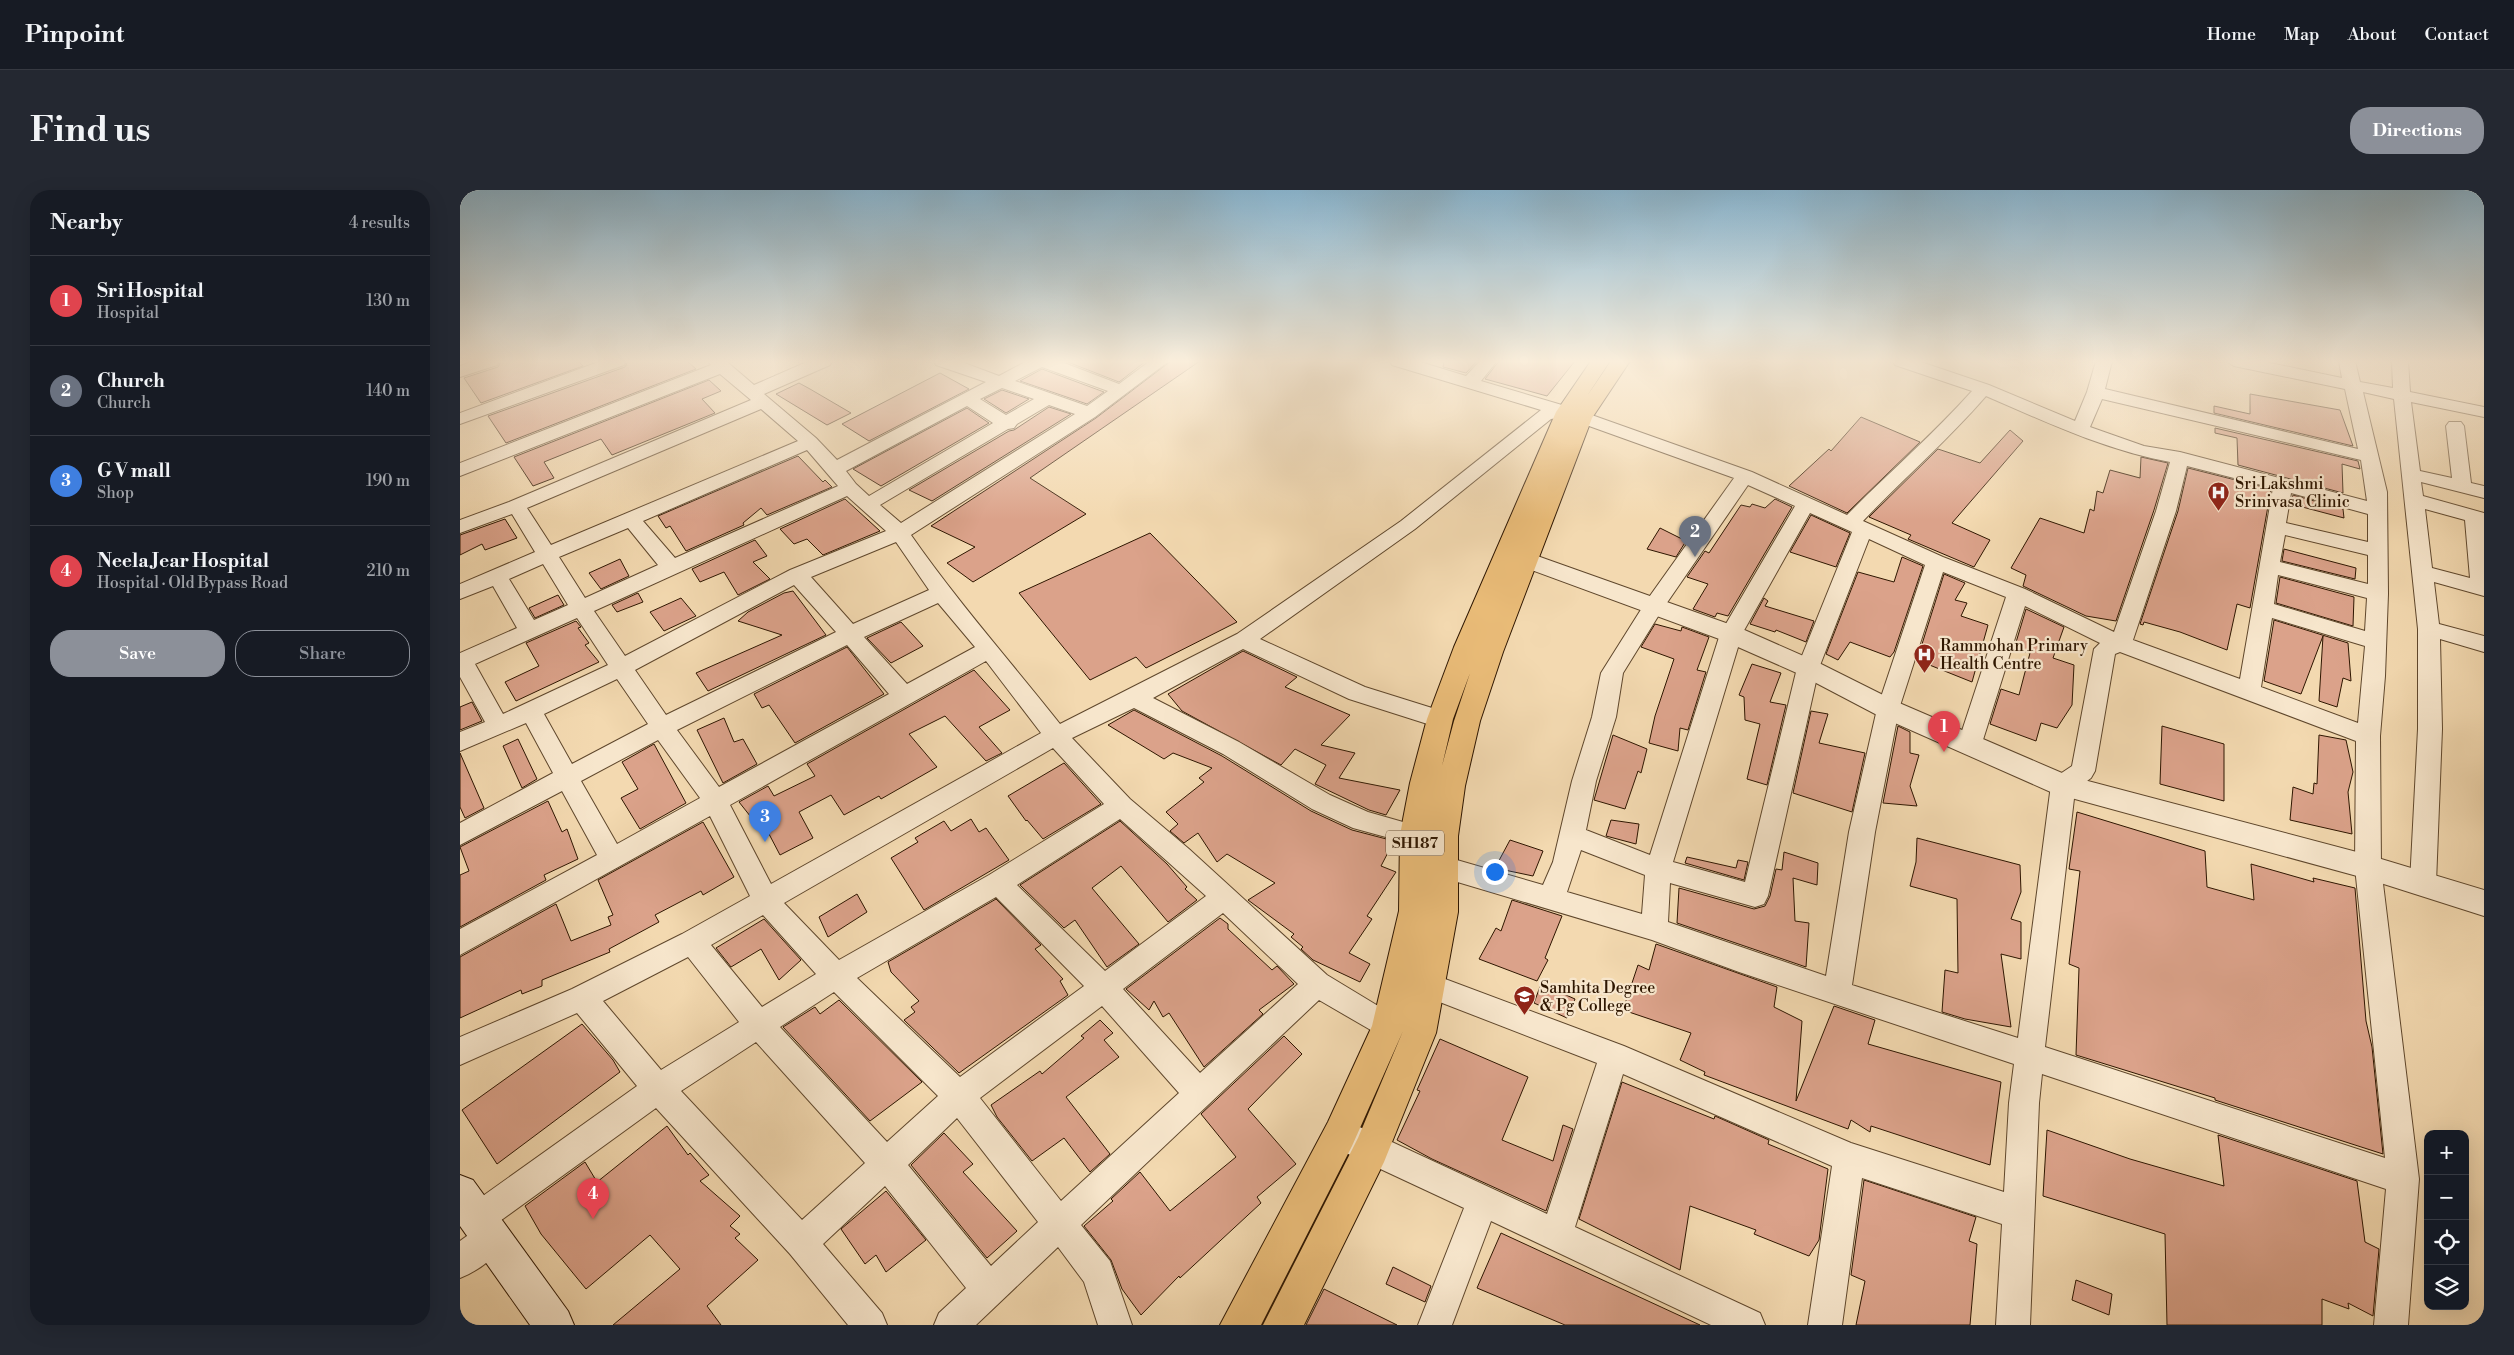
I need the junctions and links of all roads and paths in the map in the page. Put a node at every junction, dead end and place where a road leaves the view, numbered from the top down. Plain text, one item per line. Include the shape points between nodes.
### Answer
1 (476, 414) edge
2 (597, 414) edge
3 (719, 414) edge
4 (777, 414) edge
5 (940, 414) edge
6 (992, 414) edge
7 (1023, 414) edge
8 (1087, 414) edge
9 (1571, 414) edge
10 (1961, 414) edge
11 (2042, 414) edge
12 (2087, 414) edge
13 (2189, 414) edge
14 (2360, 414) edge
15 (2404, 414) edge
16 (1574, 415) junction
17 (460, 420) edge
18 (1008, 424) junction
19 (2455, 426) dead end
20 (2080, 430) junction
21 (810, 442) junction
22 (2370, 457) junction
23 (2180, 458) junction
24 (835, 469) junction
25 (460, 470) edge
26 (2411, 474) junction
27 (1745, 476) junction
28 (2283, 484) junction
29 (2462, 486) junction
30 (849, 488) junction
31 (2484, 492) edge
32 (2416, 500) junction
33 (869, 504) junction
34 (1805, 505) junction
35 (516, 506) junction
36 (2377, 510) junction
37 (2479, 518) edge
38 (632, 520) junction
39 (1857, 526) junction
40 (2276, 526) junction
41 (460, 527) edge
42 (900, 533) junction
43 (2378, 551) junction
44 (548, 554) junction
45 (1526, 560) junction
46 (1936, 562) junction
47 (2270, 566) junction
48 (671, 567) junction
49 (2422, 572) junction
50 (797, 575) junction
51 (497, 576) junction
52 (2482, 589) edge
53 (460, 592) edge
54 (941, 593) junction
55 (2018, 594) junction
56 (2378, 594) junction
57 (1654, 605) junction
58 (580, 607) junction
59 (2262, 608) junction
60 (2429, 629) junction
61 (529, 630) junction
62 (849, 634) junction
63 (1731, 634) junction
64 (1245, 639) junction
65 (2375, 641) junction
66 (2121, 644) junction
67 (2484, 644) edge
68 (989, 648) junction
69 (461, 662) edge
70 (622, 667) junction
71 (1808, 668) junction
72 (2249, 691) junction
73 (905, 697) junction
74 (1134, 698) junction
75 (1888, 709) junction
76 (531, 711) junction
77 (1440, 719) junction
78 (498, 725) junction
79 (661, 726) junction
80 (1056, 736) junction
81 (2368, 736) junction
82 (460, 742) edge
83 (1970, 743) junction
84 (566, 777) junction
85 (2063, 785) junction
86 (715, 800) junction
87 (1121, 806) junction
88 (1415, 835) junction
89 (460, 836) edge
90 (1572, 836) junction
91 (612, 859) junction
92 (1443, 867) junction
93 (2368, 867) junction
94 (1658, 869) junction
95 (998, 883) junction
96 (2423, 883) junction
97 (1225, 897) junction
98 (1551, 899) junction
99 (766, 901) junction
100 (2484, 903) edge
101 (1654, 929) junction
102 (692, 942) junction
103 (460, 943) edge
104 (836, 976) junction
105 (1317, 984) junction
106 (1429, 985) junction
107 (1103, 987) junction
108 (1837, 992) junction
109 (582, 998) junction
110 (760, 1026) junction
111 (1388, 1027) junction
112 (460, 1051) edge
113 (1614, 1056) junction
114 (2031, 1057) junction
115 (658, 1089) junction
116 (1199, 1093) junction
117 (959, 1096) junction
118 (1340, 1134) junction
119 (1371, 1150) junction
120 (1849, 1158) junction
121 (887, 1164) junction
122 (2403, 1179) junction
123 (1483, 1200) junction
124 (2018, 1213) junction
125 (476, 1217) edge
126 (1059, 1224) junction
127 (1556, 1235) junction
128 (801, 1243) junction
129 (460, 1262) edge
130 (989, 1290) junction
131 (554, 1325) edge
132 (870, 1325) edge
133 (950, 1325) edge
134 (1115, 1325) edge
135 (1240, 1325) edge
136 (1283, 1325) edge
137 (1435, 1325) edge
138 (1748, 1325) edge
139 (1825, 1325) edge
140 (2013, 1325) edge
141 (2391, 1325) edge

1 - 17 street
2 - 25 street
3 - 35 street
4 - 21 street
5 - 24 street
6 - 18 street
7 - 18 street
8 - 42 street
9 - 16 street
10 - 39 street via 1893,479
11 - 20 street
12 - 20 street
13 - 22 street
14 - 22 street
15 - 26 street
16 - 27 street
16 - 45 main road, SH187
16 - 64 street via 1546,414 1408,524
16 - 77 main road, SH187 via 1466,648
18 - 33 street
19 - 29 street
20 - 23 street via 2140,451
21 - 24 street
21 - 38 street
22 - 36 street
23 - 28 street
23 - 66 street via 2166,511
24 - 30 street
26 - 29 street
26 - 32 street
27 - 34 street
27 - 57 street
28 - 36 street
28 - 40 street
29 - 31 street
30 - 33 street
30 - 48 street
32 - 37 street
32 - 49 street
33 - 42 street
34 - 39 street
34 - 63 street
35 - 41 street
35 - 44 street
36 - 43 street
37 - 52 street
38 - 44 street
38 - 48 street
39 - 46 street
39 - 71 street
40 - 43 street
40 - 47 street
42 - 50 street
42 - 54 street
43 - 56 street
44 - 51 street
44 - 58 street
45 - 57 street
45 - 92 main road, SH187 via 1467,721 1451,786 1443,836
46 - 55 street
46 - 75 street
47 - 56 street
47 - 59 street
48 - 58 street
49 - 52 street
49 - 60 street
50 - 62 street
50 - 70 street
51 - 53 street
51 - 61 street
54 - 62 street
54 - 68 street
55 - 66 street
55 - 83 street
56 - 65 street
57 - 63 street
57 - 90 street via 1612,673
58 - 61 street
58 - 70 street
59 - 65 street
59 - 72 street
60 - 67 street
60 - 96 street via 2430,729
61 - 69 street
62 - 73 street
62 - 79 street
63 - 71 street
63 - 94 street
64 - 74 street
64 - 77 street via 1256,648 1349,689
65 - 81 street
66 - 72 street
66 - 85 street via 2105,649 2083,771
68 - 73 street
68 - 80 street
69 - 78 street
70 - 76 street
70 - 79 street
71 - 75 street
71 - 94 street via 1755,896
72 - 81 street
73 - 86 street
74 - 80 street
74 - 88 street via 1231,748 1321,802 1362,821
75 - 83 street
75 - 108 street via 1862,832
76 - 78 street
76 - 84 street
77 - 88 main road, SH187
78 - 82 street
79 - 84 street
79 - 86 street
80 - 87 street
80 - 99 street
81 - 93 street
83 - 85 street
84 - 89 street
84 - 91 street
85 - 93 street
85 - 114 street
86 - 91 street
86 - 99 street
87 - 95 street
87 - 97 street
88 - 111 main road, SH187 via 1414,911
90 - 94 street
90 - 98 street via 1566,862
91 - 103 street
92 - 98 street
92 - 106 main road, SH187 via 1443,912
93 - 96 street
93 - 122 street
94 - 101 street
95 - 104 street
95 - 107 street
96 - 100 street
97 - 105 street
97 - 107 street
98 - 101 street
99 - 102 street
99 - 104 street
101 - 108 street
102 - 109 street
102 - 110 street
104 - 110 street
104 - 117 street
105 - 111 street
105 - 116 street
106 - 113 street
106 - 119 main road, SH187 via 1418,1033
107 - 116 street
107 - 117 street
108 - 114 street
109 - 112 street
109 - 115 street
110 - 115 street
110 - 121 street
111 - 118 main road, SH187
113 - 120 street
113 - 127 street
114 - 122 street
114 - 124 street via 2024,1103
115 - 125 street
115 - 128 street
116 - 126 street
117 - 121 street
117 - 126 street
118 - 119 street
118 - 135 main road, SH187
119 - 123 street
119 - 136 main road, SH187
120 - 124 street
120 - 139 street
121 - 128 street
121 - 130 street
122 - 141 street
123 - 127 street
123 - 137 street
124 - 140 street
125 - 129 street
125 - 131 street
126 - 130 street
126 - 134 street via 1098,1274
127 - 138 street
128 - 132 street
130 - 133 street

